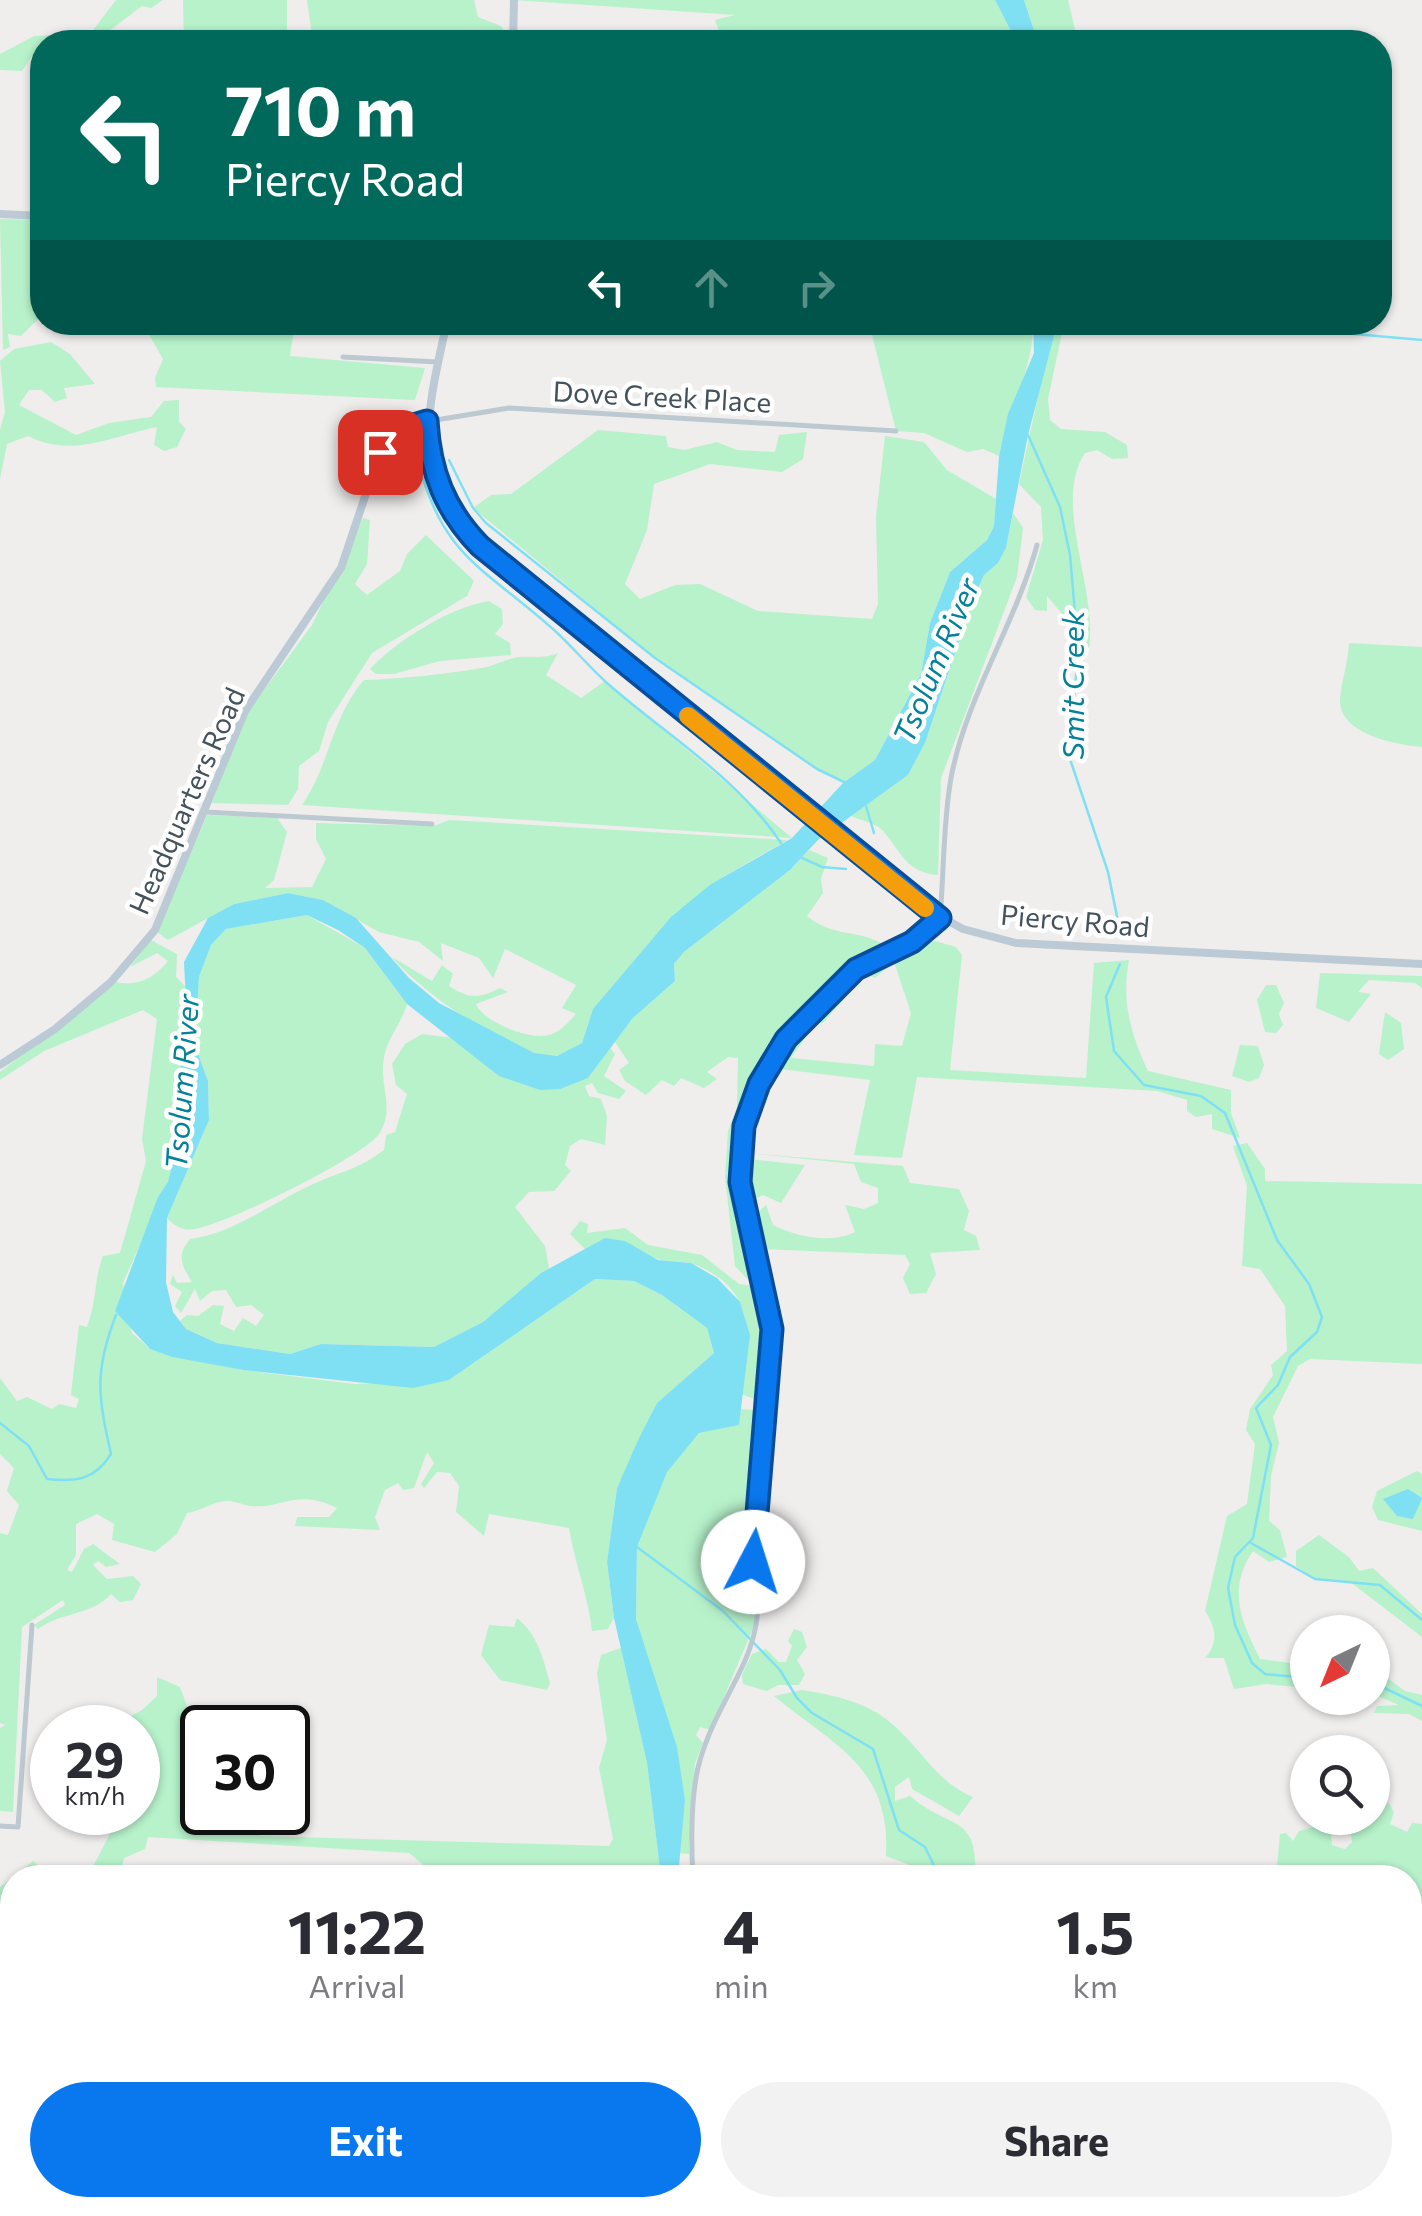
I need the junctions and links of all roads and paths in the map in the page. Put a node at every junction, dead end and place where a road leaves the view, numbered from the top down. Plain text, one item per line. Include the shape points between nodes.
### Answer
1 (514, 0) edge
2 (514, 30) edge
3 (0, 214) edge
4 (30, 215) edge
5 (444, 335) edge
6 (343, 357) dead end
7 (438, 362) junction
8 (427, 421) junction
9 (896, 430) dead end
10 (1037, 545) dead end
11 (203, 812) junction
12 (432, 824) dead end
13 (940, 918) junction
14 (1422, 964) edge
15 (0, 1065) edge
16 (32, 1625) dead end
17 (0, 1826) edge
18 (694, 1865) edge

1 - 2 main road
3 - 4 main road
5 - 7 main road
6 - 7 street
7 - 8 main road, Piercy Road
8 - 9 street, Dove Creek Place via 509,408
8 - 11 main road, Headquarters Road via 404,428 380,452 341,568 246,711
8 - 13 main road, Piercy Road via 436,479 458,524 500,565
10 - 13 street via 951,777
11 - 12 street
11 - 15 main road, Headquarters Road via 165,911 145,943 80,1008
13 - 14 main road, Piercy Road via 1016,943
13 - 18 street via 912,942 856,969 786,1039 744,1126 740,1182 772,1329 753,1562 761,1594 758,1631 700,1762
16 - 17 street via 18,1827

